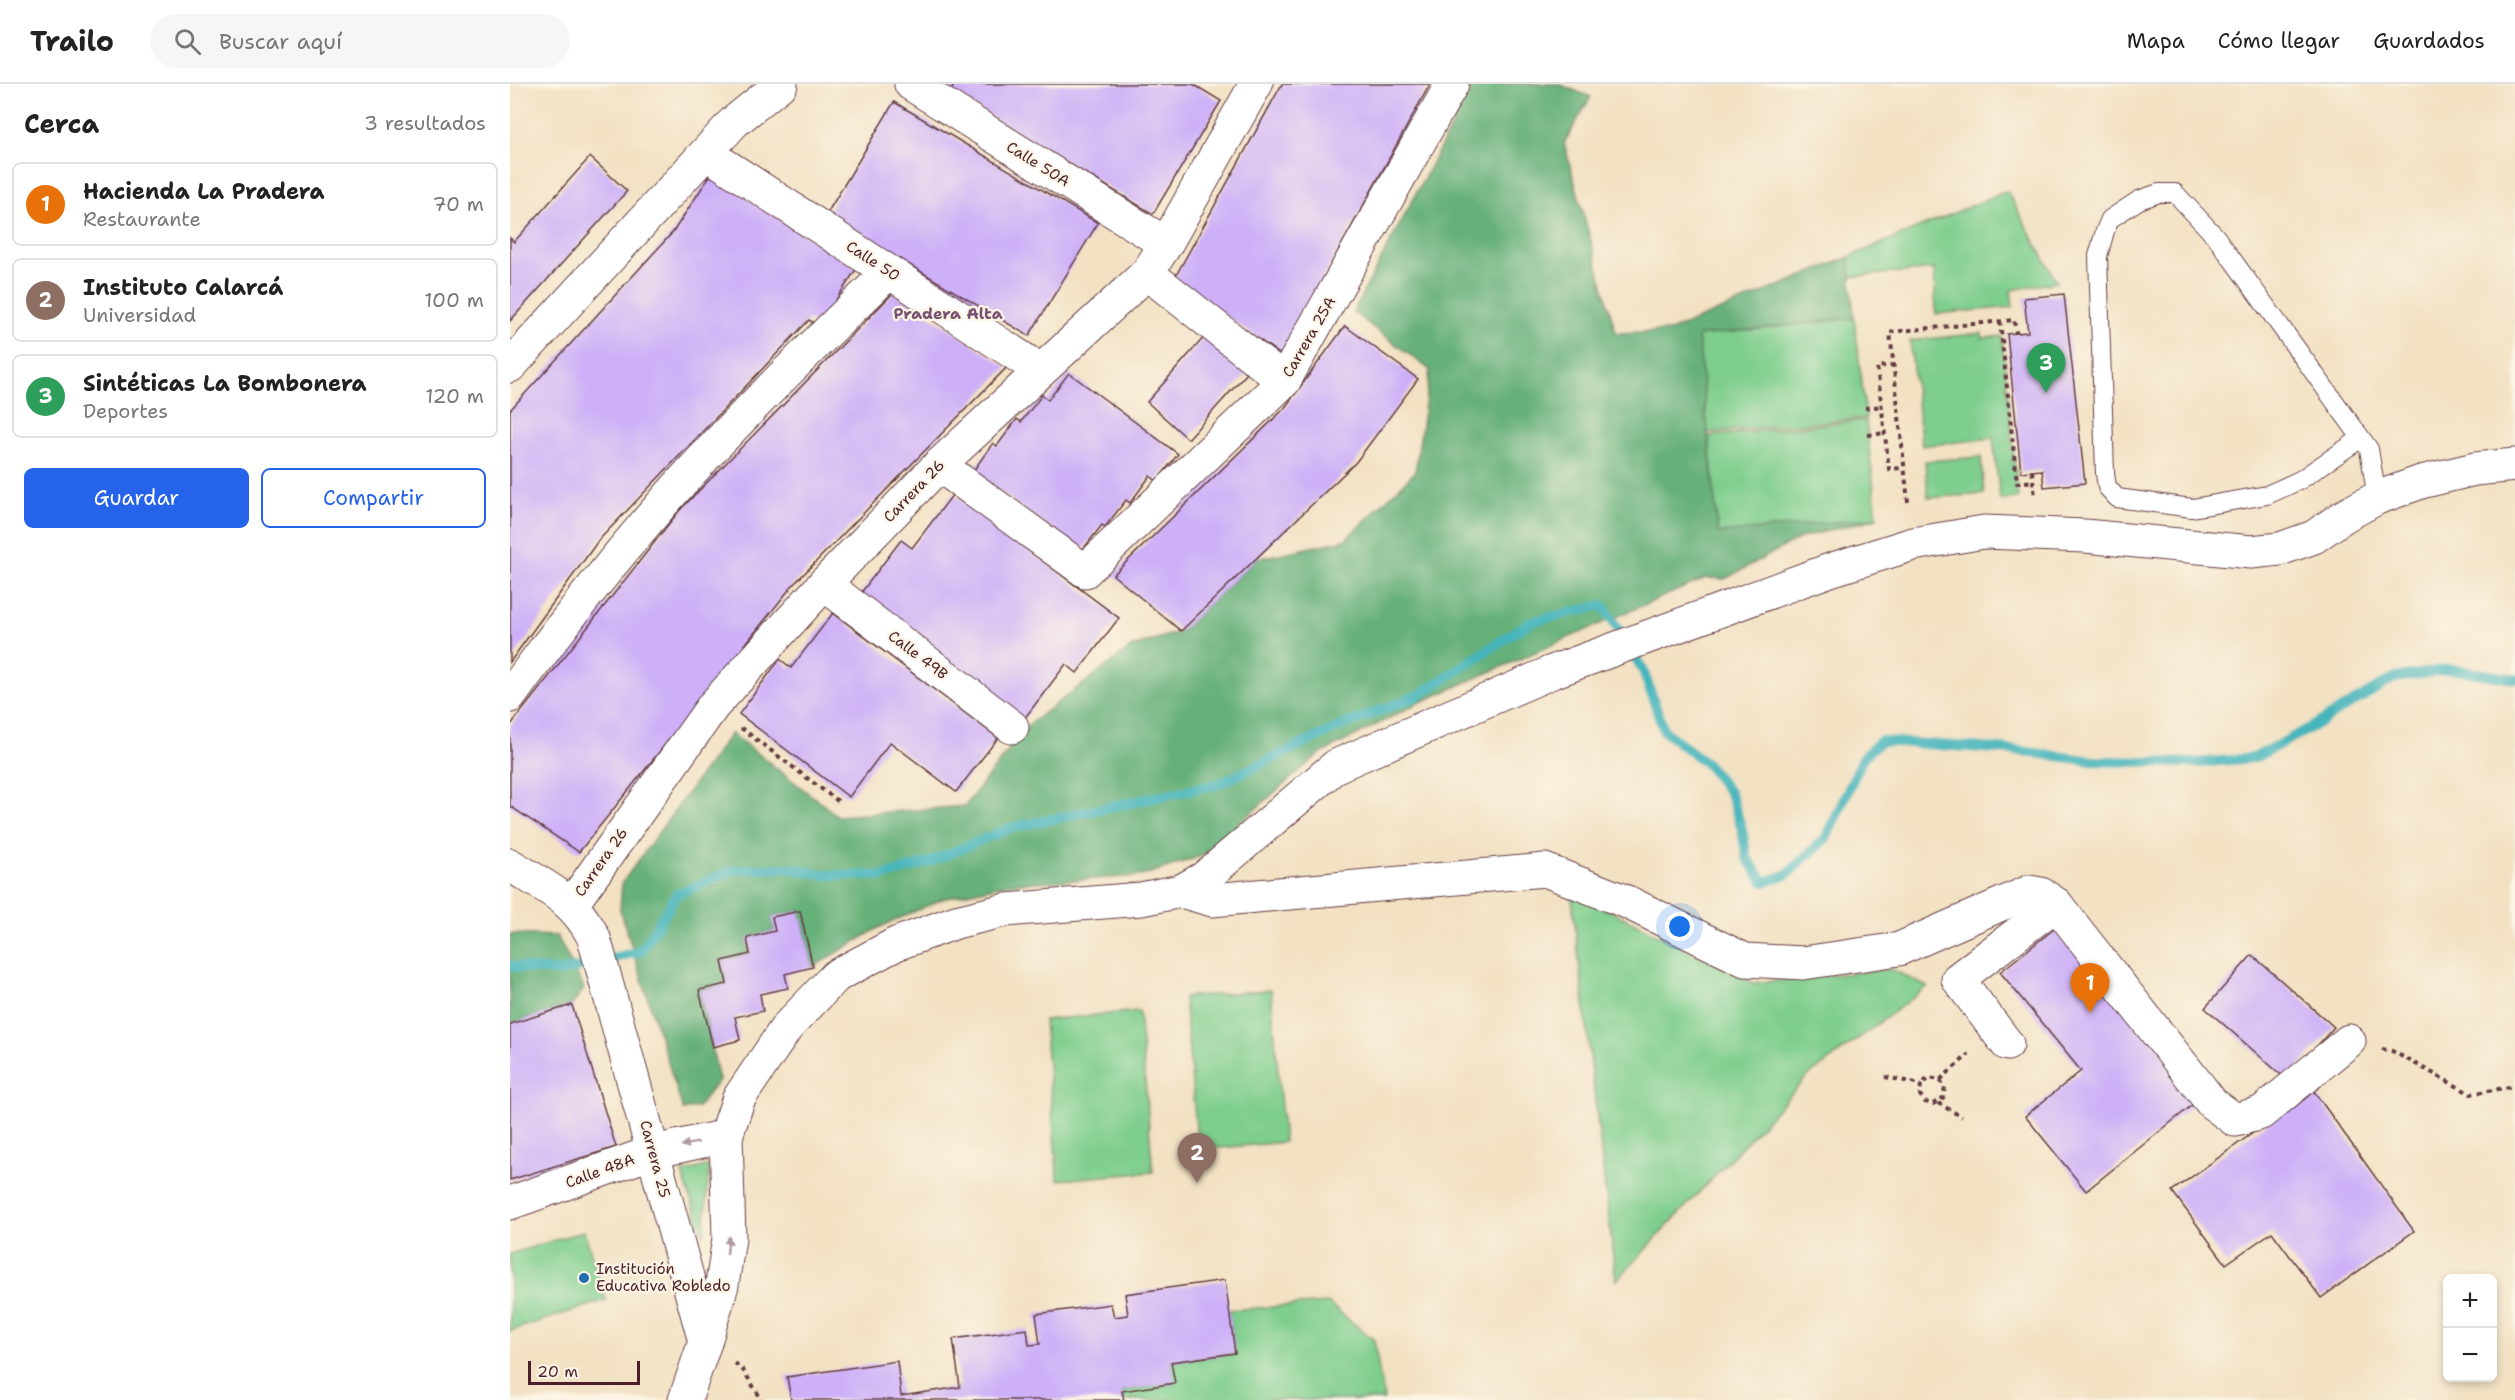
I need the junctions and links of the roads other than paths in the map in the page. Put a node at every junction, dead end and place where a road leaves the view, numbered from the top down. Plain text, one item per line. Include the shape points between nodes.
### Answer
1 (781, 84) edge
2 (910, 84) edge
3 (1452, 84) edge
4 (1252, 85) edge
5 (706, 153) junction
6 (1166, 244) junction
7 (889, 272) junction
8 (1147, 273) junction
9 (510, 366) edge
10 (1040, 370) junction
11 (1284, 381) junction
12 (2361, 439) junction
13 (939, 465) junction
14 (2515, 465) edge
15 (2377, 498) junction
16 (824, 584) junction
17 (510, 696) edge
18 (1012, 727) dead end
19 (510, 865) edge
20 (1181, 891) junction
21 (2056, 904) junction
22 (584, 920) junction
23 (2349, 1041) road end
24 (2007, 1044) dead end
25 (726, 1136) junction
26 (653, 1152) junction
27 (510, 1203) edge
28 (705, 1342) junction
29 (685, 1400) edge

1 - 5 street via 734,122
2 - 6 street, Calle 50A
3 - 11 street, Carrera 25A
4 - 6 street, Carrera 26
5 - 7 street, Calle 50
5 - 9 street
6 - 8 street, Carrera 26
7 - 10 street, Calle 50
7 - 17 street via 663,503
8 - 10 street, Carrera 26
8 - 11 street
10 - 13 street, Carrera 26
11 - 13 street, Carrera 25A via 1085,571
12 - 12 lane via 2300,480 2267,495 2192,508 2117,498 2106,487 2098,256 2110,219 2139,200 2159,193 2175,193 2216,237
12 - 15 lane via 2373,464
13 - 16 street, Carrera 26
14 - 15 street via 2475,469
15 - 20 street via 2314,537 2280,549 2251,552 2096,537 1989,532 1913,544 1830,570 1552,672 1336,766 1204,878
16 - 18 street, Calle 49B
16 - 22 street, Carrera 26 via 712,706
19 - 22 street
20 - 21 street via 1212,900 1545,870 1627,902 1745,960 1803,963 1899,949 2029,892 2041,894
20 - 25 street via 1141,899 1006,910 956,922 896,944 836,976 787,1027 739,1098
21 - 23 street via 2212,1103 2235,1120 2261,1113
21 - 24 street via 1958,979
22 - 26 street, Carrera 25 via 610,996
25 -> 26 street, Calle 48A
28 -> 25 street via 722,1285 729,1238
26 - 27 street, Calle 48A
26 - 28 street, Carrera 25
28 - 29 street

